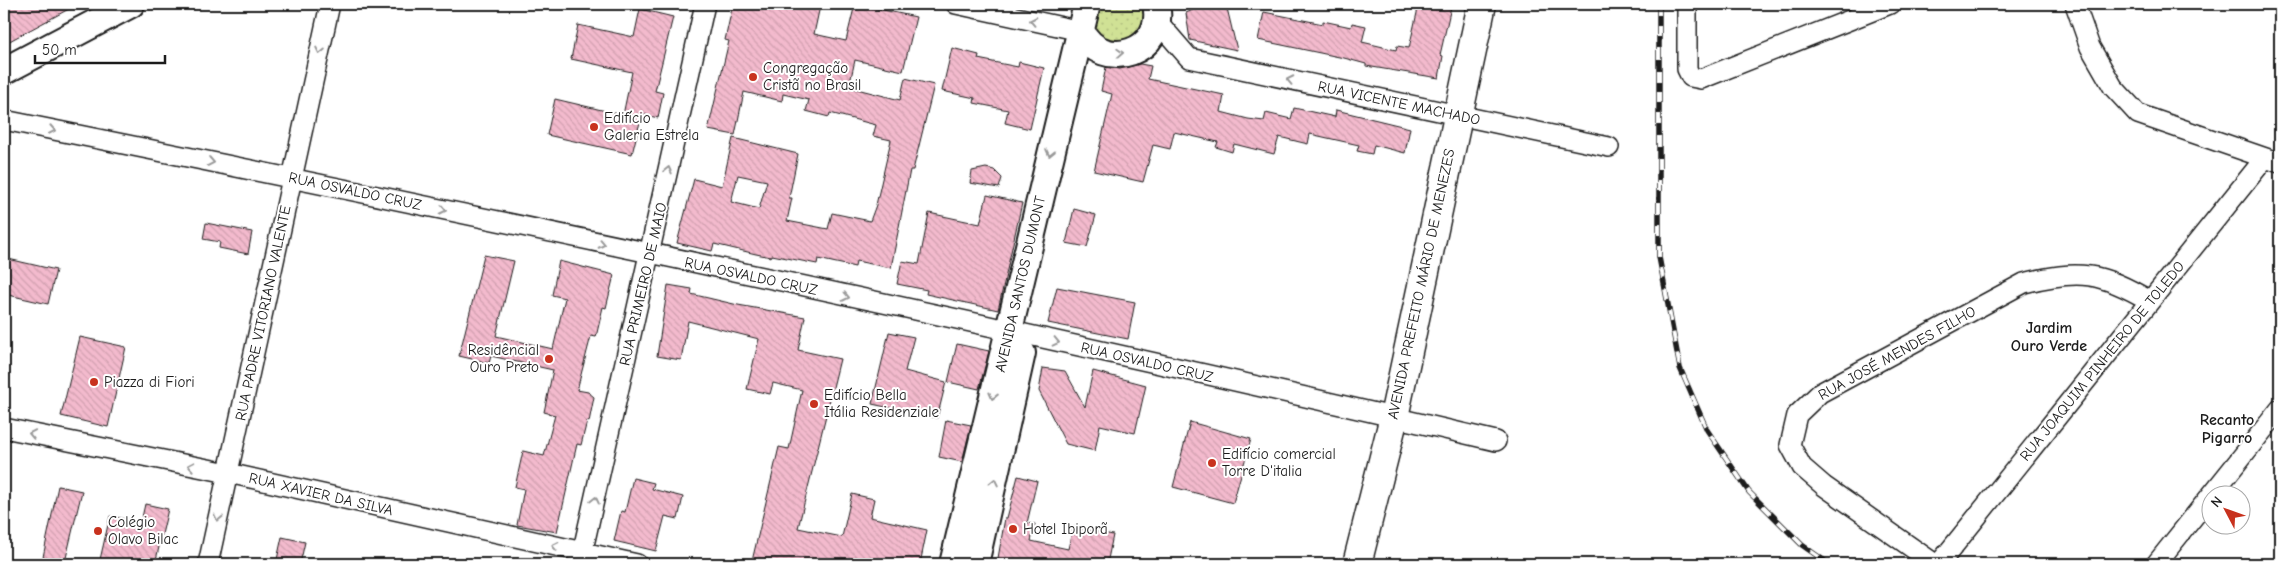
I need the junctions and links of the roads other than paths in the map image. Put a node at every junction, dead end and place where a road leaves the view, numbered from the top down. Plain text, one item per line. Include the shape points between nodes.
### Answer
1 (131, 4) edge
2 (330, 4) edge
3 (705, 4) edge
4 (956, 4) edge
5 (1087, 4) edge
6 (1482, 4) edge
7 (1686, 4) edge
8 (1890, 4) edge
9 (2075, 4) edge
10 (1157, 12) edge
11 (1087, 38) junction
12 (4, 71) edge
13 (1457, 116) junction
14 (4, 120) edge
15 (1609, 147) dead end
16 (2273, 161) edge
17 (293, 178) junction
18 (650, 254) junction
19 (2150, 301) junction
20 (1018, 333) junction
21 (2280, 409) edge
22 (1394, 417) junction
23 (4, 428) edge
24 (1496, 441) dead end
25 (228, 473) junction
26 (977, 508) junction
27 (581, 558) edge
28 (208, 564) edge
29 (637, 564) edge
30 (953, 564) edge
31 (975, 564) edge
32 (1358, 564) edge
33 (1934, 564) edge
34 (1939, 564) edge
35 (2156, 564) edge

1 - 12 main road
2 -> 17 street, RUA PADRE VITORIANO VALENTE
18 -> 3 street, RUA PRIMEIRO DE MAIO
11 -> 4 street
5 - 11 main road, AVENIDA SANTOS DUMONT
6 - 13 main road, AVENIDA PREFEITO MÁRIO DE MENEZES
7 - 8 street via 1687,69 1691,77 1701,79
9 - 16 street via 2090,47 2113,87 2138,114
11 -> 10 main road via 1110,53 1128,53 1148,41
13 -> 10 street, RUA VICENTE MACHADO via 1189,58
11 - 20 main road, AVENIDA SANTOS DUMONT
13 - 15 street, RUA VICENTE MACHADO
13 - 22 main road, AVENIDA PREFEITO MÁRIO DE MENEZES
14 -> 17 street, RUA OSVALDO CRUZ
16 - 19 street, RUA JOAQUIM PINHEIRO DE TOLEDO
17 -> 18 street, RUA OSVALDO CRUZ
17 - 25 street, RUA PADRE VITORIANO VALENTE
18 -> 20 street, RUA OSVALDO CRUZ
27 -> 18 street, RUA PRIMEIRO DE MAIO
19 - 33 street, RUA JOSÉ MENDES FILHO via 2097,276 2059,274 2024,283 1820,393 1797,415 1790,445 1802,467
19 - 34 street, RUA JOAQUIM PINHEIRO DE TOLEDO
20 -> 22 street, RUA OSVALDO CRUZ
20 - 26 main road, AVENIDA SANTOS DUMONT
21 - 35 street
22 - 24 street, RUA OSVALDO CRUZ
22 - 32 main road, AVENIDA PREFEITO MÁRIO DE MENEZES
25 -> 23 street, RUA XAVIER DA SILVA
27 -> 25 street, RUA XAVIER DA SILVA
25 -> 28 street, RUA PADRE VITORIANO VALENTE
26 - 30 main road, AVENIDA SANTOS DUMONT
26 - 31 main road, AVENIDA SANTOS DUMONT
27 - 29 street, RUA XAVIER DA SILVA

